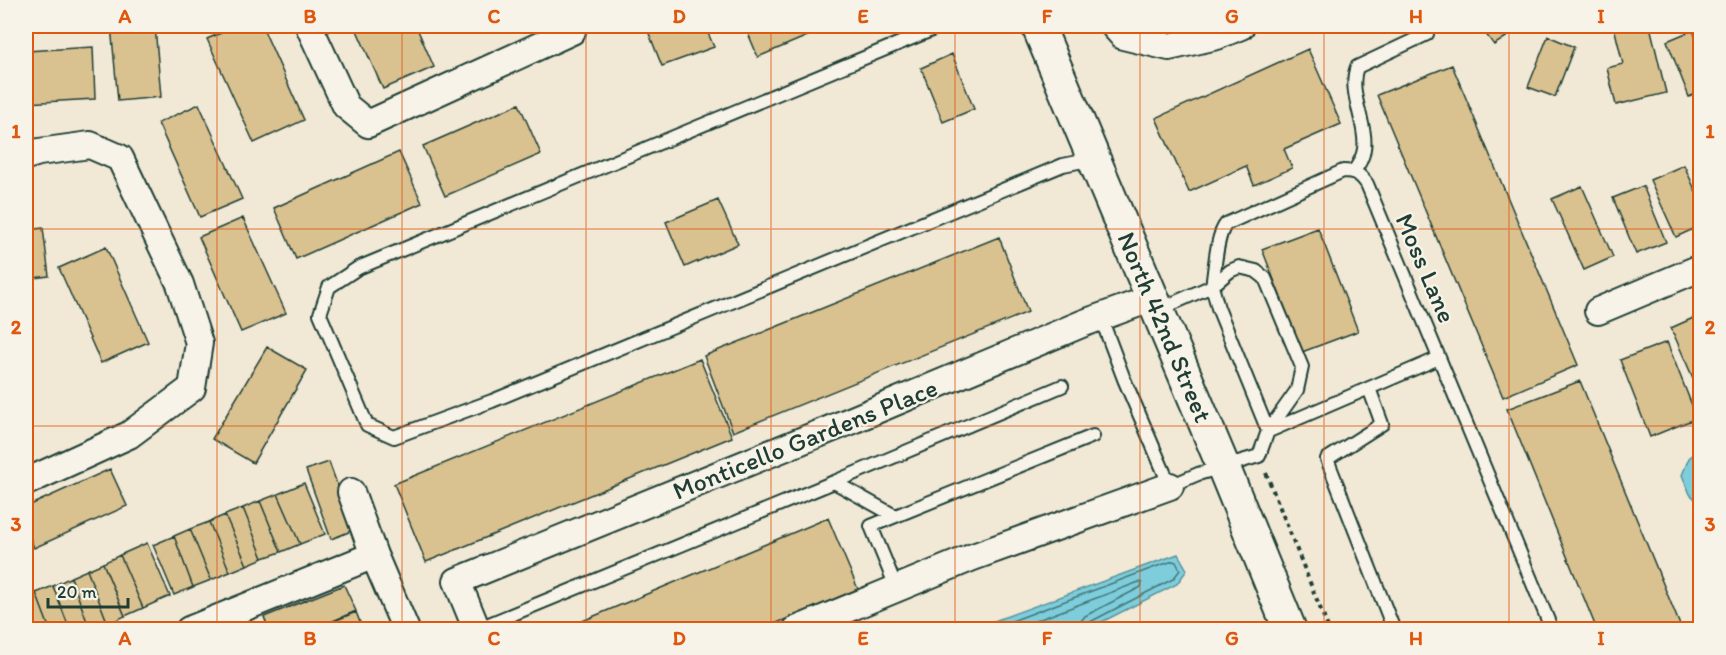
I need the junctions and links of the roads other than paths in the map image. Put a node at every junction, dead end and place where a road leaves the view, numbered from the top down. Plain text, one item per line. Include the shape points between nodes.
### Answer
1 (309, 26) edge
2 (941, 26) edge
3 (1038, 26) edge
4 (1114, 26) edge
5 (1241, 26) edge
6 (572, 31) dead end
7 (1427, 34) dead end
8 (26, 156) edge
9 (1094, 158) junction
10 (1354, 171) junction
11 (1701, 268) edge
12 (1212, 286) junction
13 (1155, 304) junction
14 (1598, 311) dead end
15 (1101, 318) junction
16 (1439, 358) junction
17 (1062, 386) dead end
18 (1369, 388) junction
19 (1268, 432) junction
20 (1094, 436) dead end
21 (1223, 466) junction
22 (26, 482) edge
23 (834, 482) junction
24 (1160, 491) junction
25 (351, 492) dead end
26 (895, 516) junction
27 (374, 555) junction
28 (897, 587) junction
29 (477, 629) edge
30 (189, 630) edge
31 (406, 630) edge
32 (796, 630) edge
33 (1290, 630) edge
34 (1394, 630) edge
35 (1552, 630) edge

1 - 6 street via 346,106 368,124
2 - 9 lane via 500,216 358,268 329,287 320,314 367,425 394,437 492,401 558,368 1063,165
3 - 9 street, North 42nd Street
4 - 5 street via 1122,36 1170,47
7 - 10 lane via 1357,67 1355,90 1365,146
8 - 22 street via 90,145 120,158 180,284 199,343 192,388 129,435
9 - 13 street, North 42nd Street
10 - 12 lane via 1343,171 1226,224
10 - 16 lane, Moss Lane via 1367,184
11 - 14 street
12 - 13 lane
12 - 19 lane
12 - 19 lane via 1239,267 1265,278 1302,367 1297,390
13 - 15 street, Monticello Gardens Place
13 - 21 street, North 42nd Street
15 - 24 lane
15 - 29 street, Monticello Gardens Place via 457,581
16 - 18 lane
16 - 35 lane, Moss Lane
17 - 23 lane
18 - 19 lane
18 - 34 lane via 1382,424 1327,459
19 - 21 lane via 1259,456
20 - 26 lane
21 - 24 lane
21 - 33 street, North 42nd Street
23 - 26 lane
23 - 29 lane
24 - 28 street
25 - 27 street
26 - 28 lane via 871,526
27 - 30 street
27 - 31 street
28 - 32 street

